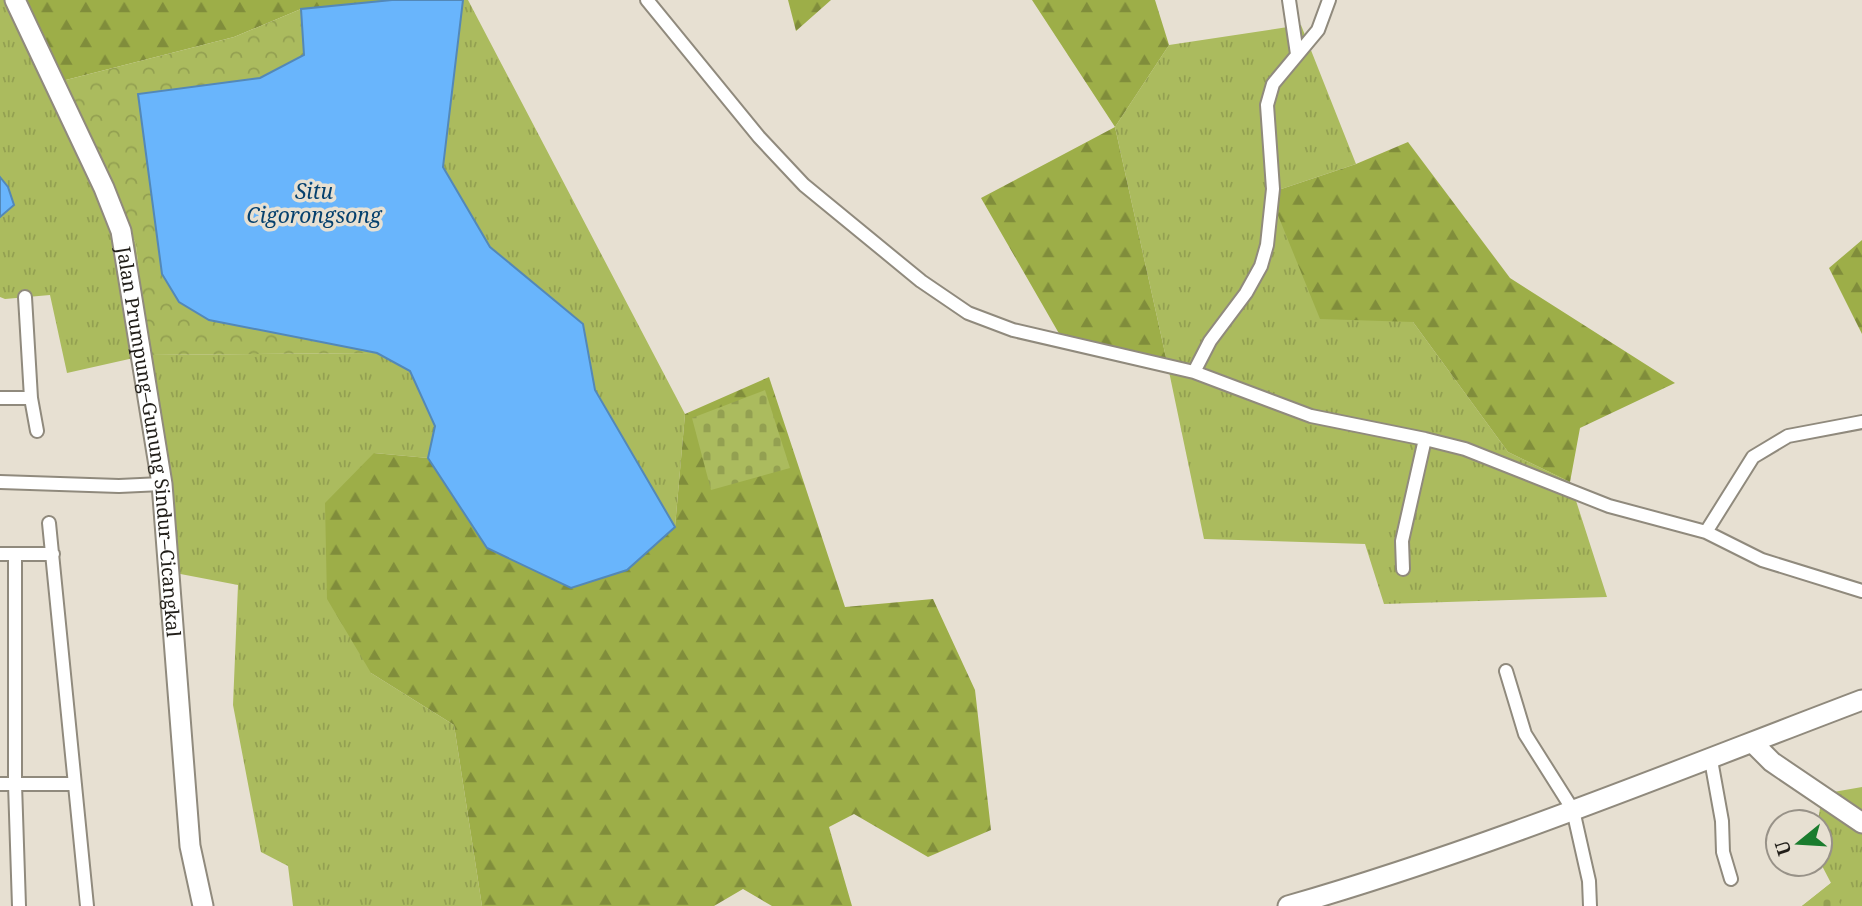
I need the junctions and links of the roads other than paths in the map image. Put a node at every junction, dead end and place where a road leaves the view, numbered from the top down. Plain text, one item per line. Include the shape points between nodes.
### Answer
1 (15, 0) edge
2 (647, 0) edge
3 (1289, 0) edge
4 (1329, 0) edge
5 (1297, 54) junction
6 (25, 297) dead end
7 (1194, 372) junction
8 (0, 398) edge
9 (32, 398) junction
10 (1862, 422) edge
11 (37, 431) dead end
12 (1425, 439) junction
13 (0, 482) edge
14 (162, 484) junction
15 (49, 523) dead end
16 (1706, 532) junction
17 (0, 554) edge
18 (15, 554) junction
19 (53, 554) junction
20 (1403, 569) dead end
21 (1862, 591) edge
22 (1506, 671) dead end
23 (1862, 700) edge
24 (1753, 743) junction
25 (1711, 760) junction
26 (0, 784) edge
27 (15, 784) junction
28 (75, 784) junction
29 (1573, 810) junction
30 (1862, 823) edge
31 (1731, 879) dead end
32 (1300, 904) edge
33 (21, 906) edge
34 (87, 906) edge
35 (203, 906) edge
36 (1590, 906) edge

1 - 14 main road, Jalan Prumpung–Gunung Sindur–Cicangkal via 121,231
2 - 7 street via 804,185 921,281 968,313 1013,330
3 - 5 street
4 - 5 street via 1318,30
5 - 7 street via 1273,84 1267,104 1273,189 1261,266
6 - 9 street
7 - 12 street via 1311,416
8 - 9 street
9 - 11 street
10 - 16 street via 1788,436 1753,457
12 - 16 street via 1465,449 1609,506
12 - 20 street via 1402,541
13 - 14 street
14 - 35 main road, Jalan Prumpung–Gunung Sindur–Cicangkal via 190,846
15 - 19 street
16 - 21 street via 1796,572
17 - 18 street
18 - 19 street
18 - 27 street
19 - 28 street
22 - 29 street via 1525,734
23 - 24 main road
24 - 25 main road
24 - 30 main road via 1772,762
25 - 29 main road
25 - 31 street
26 - 27 street
27 - 28 street
27 - 33 street
28 - 34 street
29 - 32 main road
29 - 36 street

